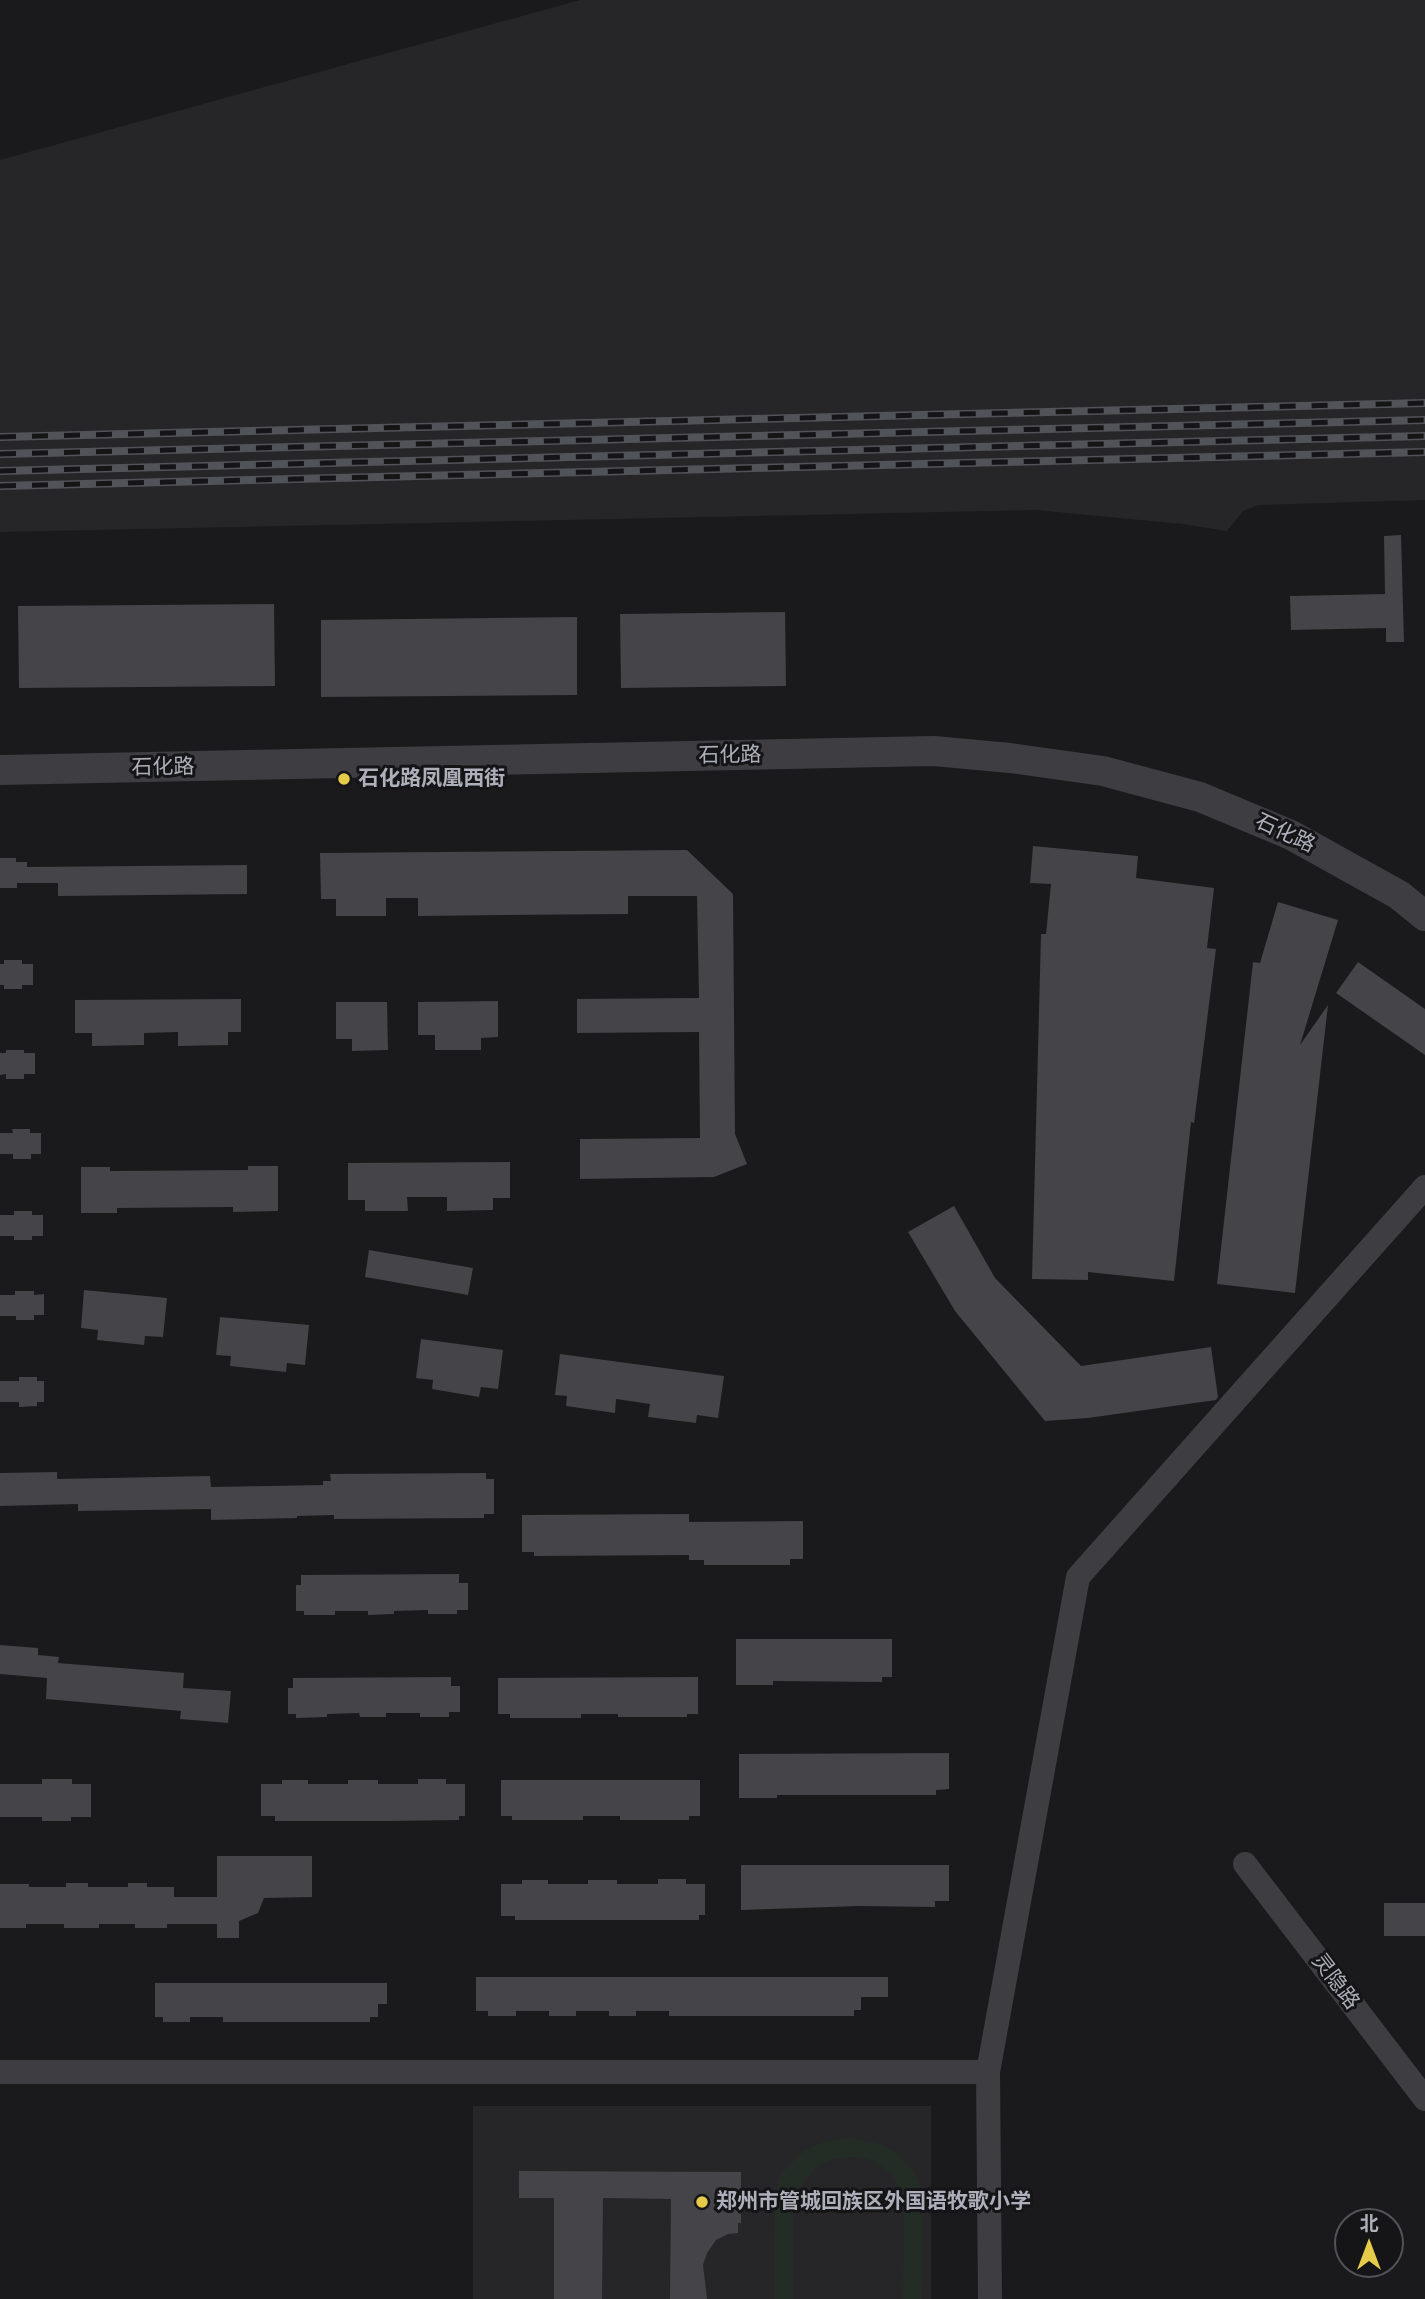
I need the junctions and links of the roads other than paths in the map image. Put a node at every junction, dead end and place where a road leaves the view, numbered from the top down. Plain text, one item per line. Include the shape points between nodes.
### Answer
1 (0, 770) edge
2 (1425, 916) edge
3 (1425, 1187) edge
4 (1245, 1864) dead end
5 (988, 2072) junction
6 (0, 2073) edge
7 (1425, 2099) edge
8 (990, 2299) edge

1 - 2 street, 石化路 via 934,751 1010,758 1102,771 1200,797 1327,854 1399,895
3 - 5 street via 1078,1577
4 - 7 street, 灵隐路
5 - 6 street
5 - 8 street

